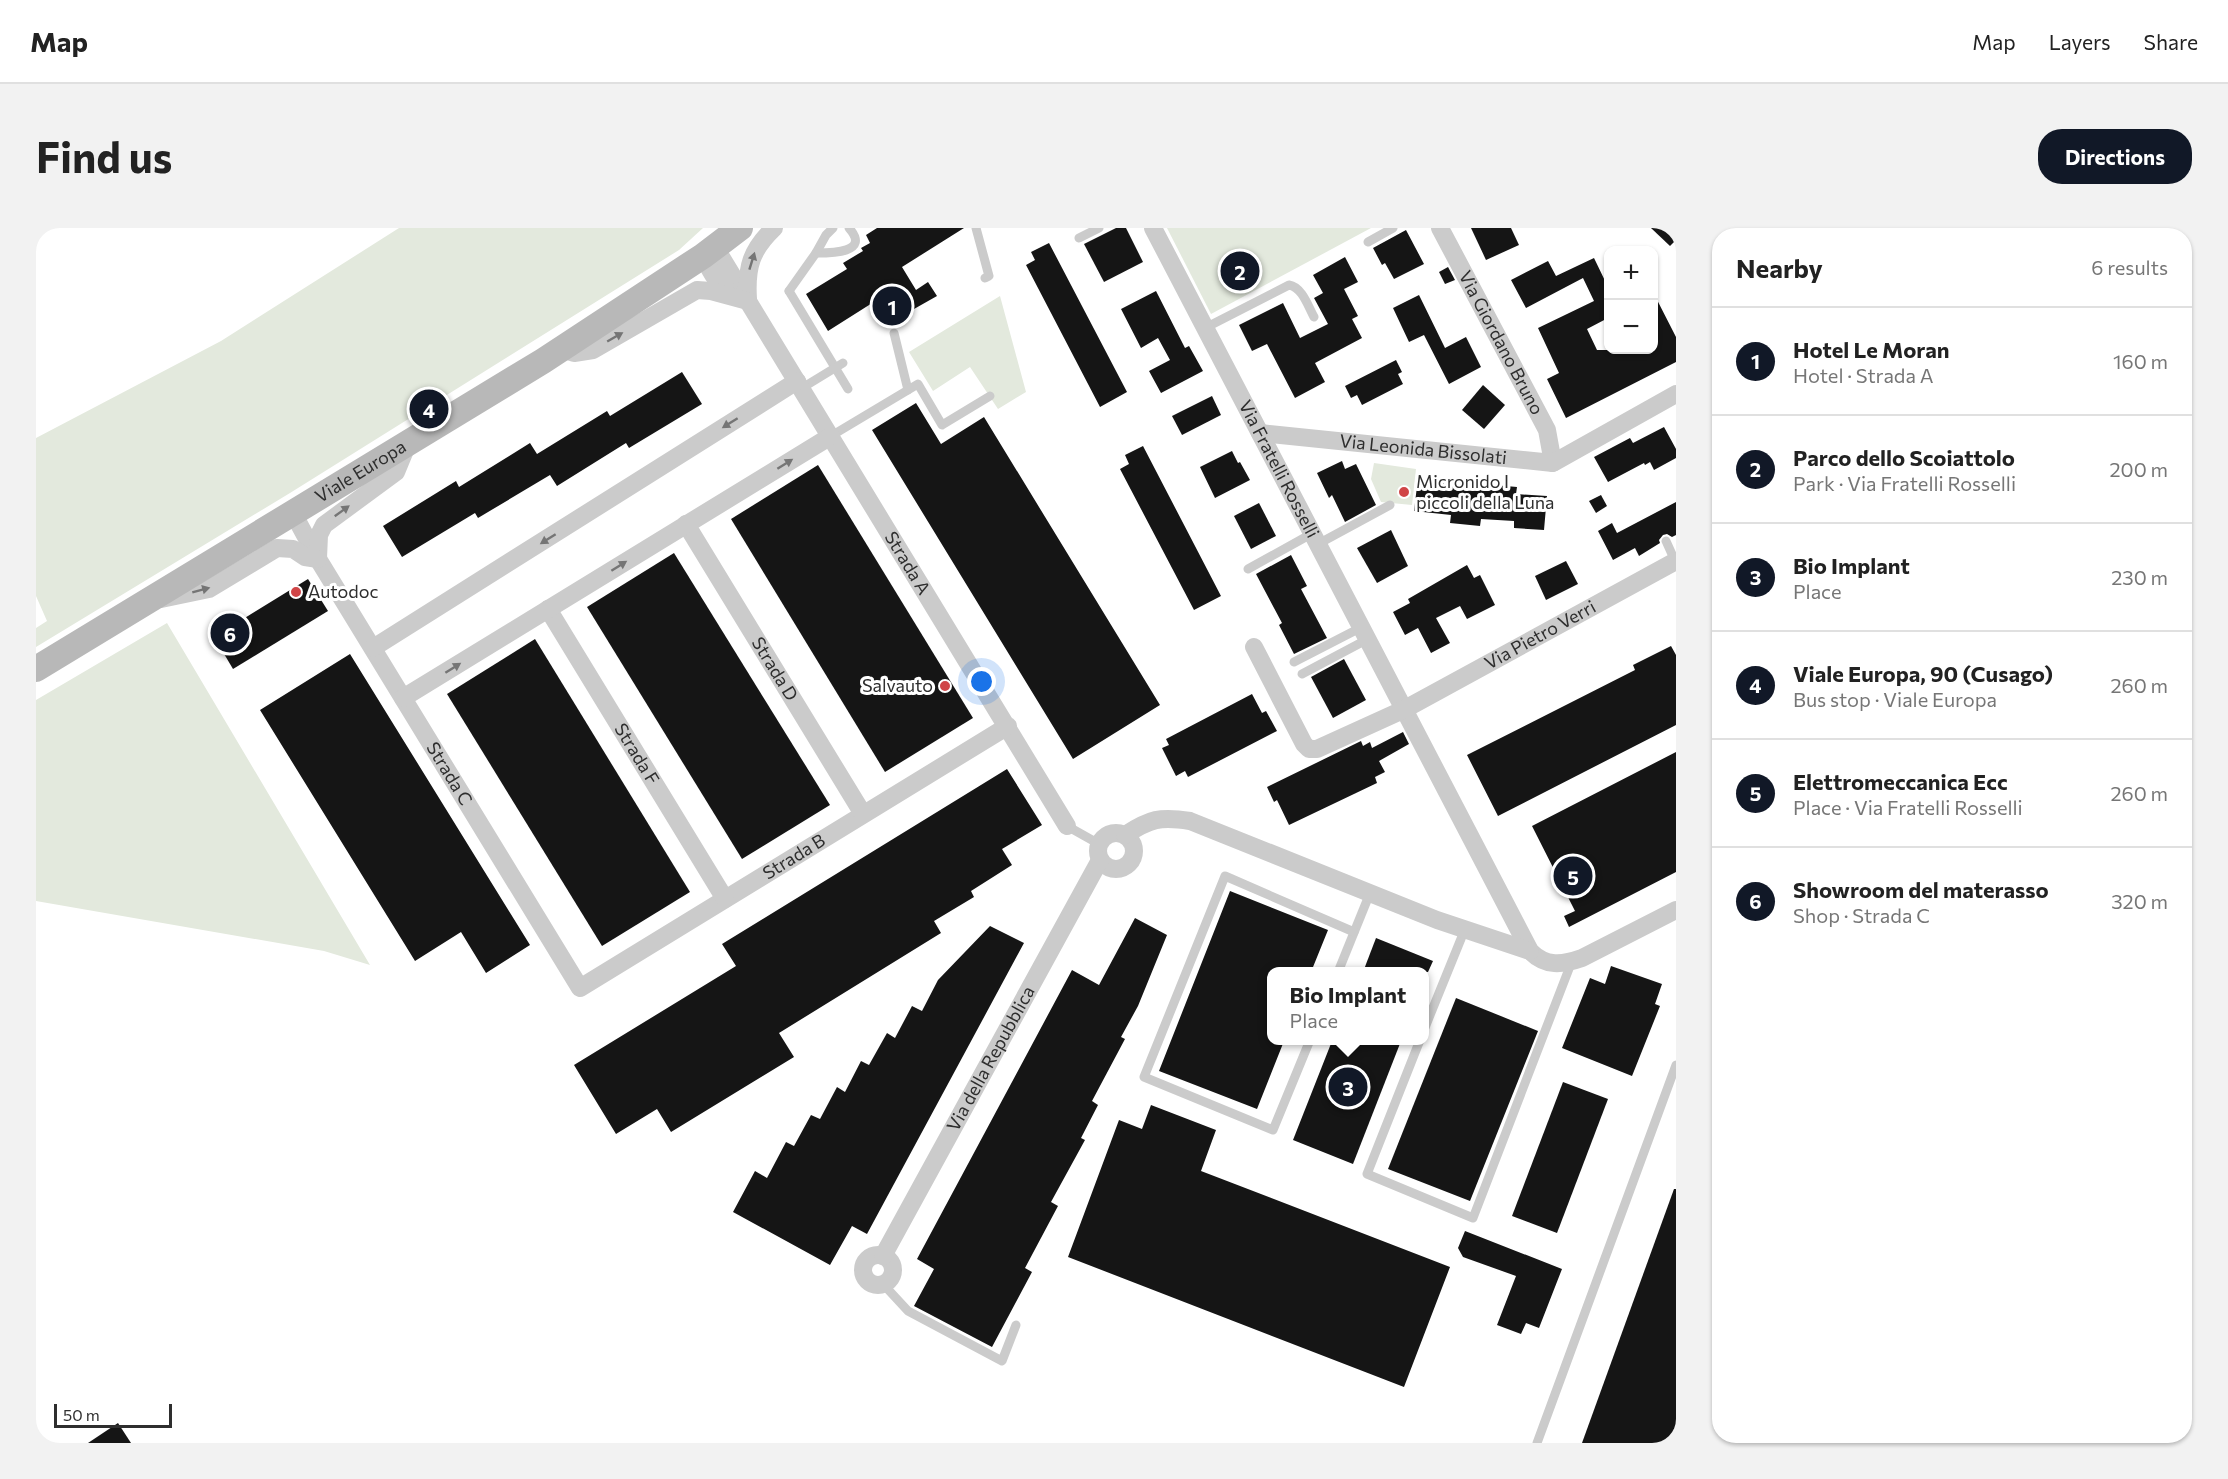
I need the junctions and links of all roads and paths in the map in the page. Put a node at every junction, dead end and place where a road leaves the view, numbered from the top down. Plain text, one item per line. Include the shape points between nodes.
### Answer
1 (740, 228) edge
2 (774, 228) edge
3 (833, 228) edge
4 (849, 228) edge
5 (976, 228) edge
6 (1099, 228) edge
7 (1153, 228) edge
8 (1393, 228) edge
9 (1440, 228) edge
10 (1079, 238) dead end
11 (1368, 242) dead end
12 (709, 251) junction
13 (816, 254) junction
14 (985, 278) dead end
15 (748, 301) junction
16 (1314, 317) dead end
17 (1206, 328) junction
18 (894, 333) dead end
19 (561, 349) junction
20 (839, 366) junction
21 (799, 384) junction
22 (848, 388) dead end
23 (908, 390) junction
24 (1676, 394) edge
25 (990, 396) dead end
26 (1260, 433) junction
27 (831, 436) junction
28 (408, 443) junction
29 (1552, 463) junction
30 (1390, 505) dead end
31 (287, 516) junction
32 (686, 524) junction
33 (1315, 538) junction
34 (1666, 541) dead end
35 (318, 560) junction
36 (1676, 561) edge
37 (1248, 569) dead end
38 (144, 603) junction
39 (548, 609) junction
40 (1365, 633) junction
41 (1254, 647) dead end
42 (373, 648) junction
43 (1294, 662) dead end
44 (36, 669) edge
45 (1302, 674) dead end
46 (403, 698) junction
47 (1405, 710) junction
48 (1008, 726) junction
49 (863, 814) junction
50 (1067, 826) joint
51 (1125, 835) junction
52 (1100, 852) junction
53 (1370, 893) junction
54 (725, 899) junction
55 (1676, 910) edge
56 (1465, 929) junction
57 (1354, 932) junction
58 (1526, 943) junction
59 (1572, 962) junction
60 (1340, 967) edge
61 (580, 988) joint
62 (1429, 1020) edge
63 (1308, 1045) edge
64 (1418, 1045) edge
65 (1676, 1065) edge
66 (883, 1284) joint
67 (1016, 1325) dead end
68 (1537, 1443) edge

1 - 12 main road, Viale Europa
15 -> 2 street via 747,275 754,252
3 - 13 lane
4 - 13 lane via 854,236 850,249
5 - 14 lane via 989,276
6 - 10 lane
7 - 17 street, Via Fratelli Rosselli
8 - 11 lane
9 - 29 street, Via Giordano Bruno via 1547,430
12 - 15 street, Strada A
12 - 19 main road, Viale Europa
13 - 20 lane via 784,291
19 -> 15 street via 574,353 593,350 697,290
15 - 21 street, Strada A
16 - 17 lane via 1300,290 1289,285
17 - 26 street, Via Fratelli Rosselli
18 - 23 lane
19 - 28 main road, Viale Europa
20 - 21 lane
20 - 22 lane
21 - 27 street, Strada A
21 -> 42 street
23 - 25 lane via 918,384 942,425
23 - 27 lane
24 - 29 street
26 - 29 street, Via Leonida Bissolati
26 - 33 street, Via Fratelli Rosselli
32 -> 27 street
27 - 48 street, Strada A
28 - 31 main road, Viale Europa
35 -> 28 street via 319,536 324,525 396,472
30 - 33 lane
31 - 35 street, Strada C
31 - 38 main road, Viale Europa
39 -> 32 street
32 - 49 street, Strada D
33 - 37 lane
33 - 40 street, Via Fratelli Rosselli
34 - 36 lane
38 -> 35 street via 209,589 277,548 293,549
35 - 42 street, Strada C
36 - 47 street, Via Pietro Verri
38 - 44 main road, Viale Europa
46 -> 39 street
39 - 54 street, Strada F
40 - 43 lane
40 - 45 lane
40 - 47 street, Via Fratelli Rosselli
41 - 47 street via 1310,749
42 - 46 street, Strada C
46 - 61 street, Strada C
47 - 58 street, Via Fratelli Rosselli
48 - 49 street, Strada B
48 - 50 street, Strada A
49 - 54 street, Strada B
50 - 52 lane
51 - 52 street via 1107,835
51 - 52 street via 1133,844 1134,856 1127,866 1115,870 1104,865
51 - 53 street via 1153,819 1190,821
52 - 66 street, Via della Repubblica via 883,1256 893,1270
53 - 56 street
53 - 57 lane
54 - 61 street, Strada B
55 - 59 street
56 - 58 street
56 - 62 lane
57 - 60 lane
57 - 63 lane via 1225,876 1144,1077 1273,1130
58 - 59 street via 1536,958 1552,964
59 - 64 lane via 1473,1218 1367,1174
65 - 68 lane
66 - 67 lane via 908,1311 1002,1361

